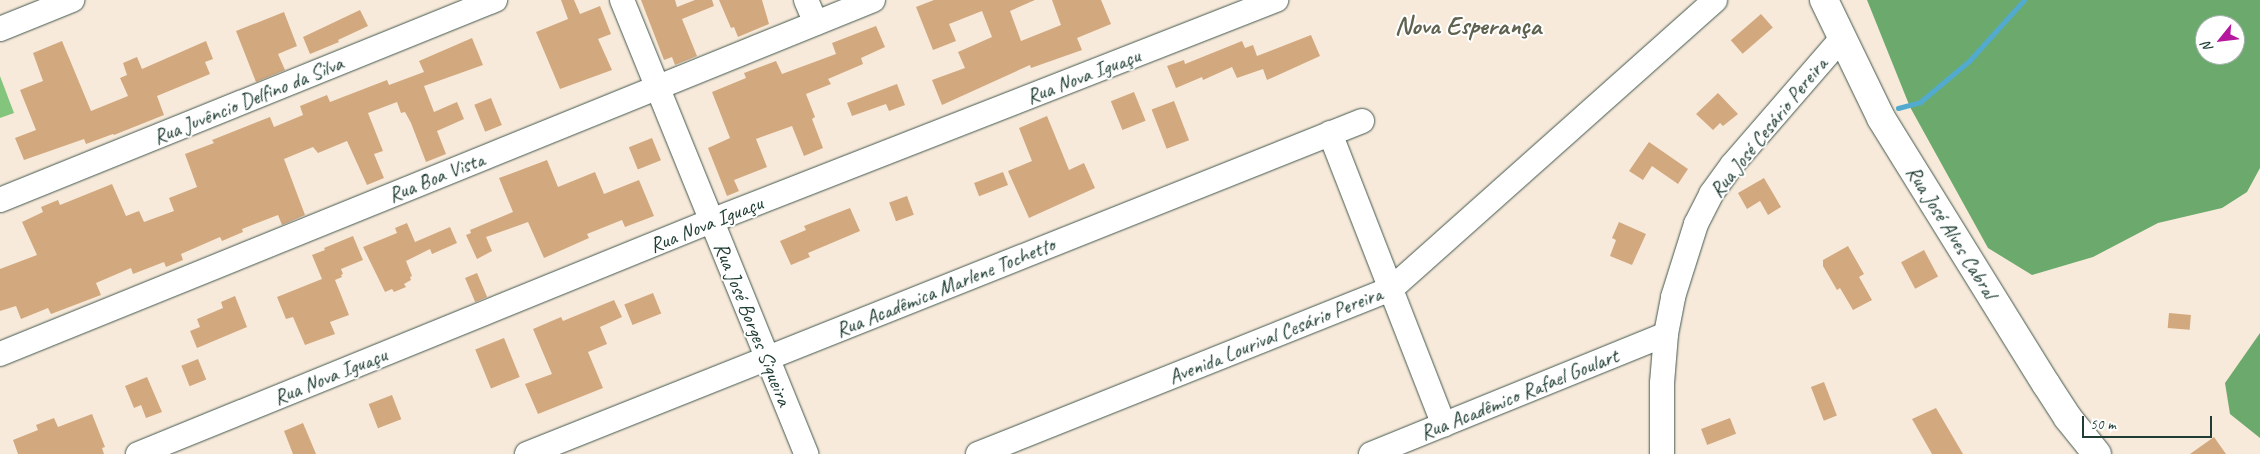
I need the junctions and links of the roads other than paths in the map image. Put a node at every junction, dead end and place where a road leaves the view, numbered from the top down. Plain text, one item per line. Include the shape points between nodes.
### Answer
1 (72, 0) edge
2 (495, 0) edge
3 (622, 0) edge
4 (806, 0) edge
5 (873, 0) edge
6 (1276, 0) edge
7 (1716, 0) edge
8 (1824, 0) edge
9 (816, 23) junction
10 (0, 29) edge
11 (1842, 38) junction
12 (657, 87) junction
13 (1362, 121) dead end
14 (1330, 134) junction
15 (0, 200) edge
16 (711, 221) junction
17 (1391, 289) junction
18 (1666, 334) junction
19 (0, 354) edge
20 (767, 358) junction
21 (1444, 425) junction
22 (138, 454) edge
23 (527, 454) edge
24 (806, 454) edge
25 (978, 454) edge
26 (1371, 454) edge
27 (1662, 454) edge
28 (2097, 454) edge

1 - 10 street
2 - 15 street, Rua Juvêncio Delfino da Silva
3 - 12 street, Rua José Borges Siqueira
4 - 9 street
5 - 9 street, Rua Boa Vista
6 - 16 street, Rua Nova Iguaçu
7 - 17 street, Avenida Lourival Cesário Pereira
8 - 11 main road, Rua José Alves Cabral
9 - 12 street, Rua Boa Vista
11 - 18 street, Rua José Cesário Pereira via 1732,165 1711,194 1683,260
11 - 28 main road, Rua José Alves Cabral via 1891,135 2046,384
12 - 16 street, Rua José Borges Siqueira
12 - 19 street, Rua Boa Vista
13 - 14 street, Rua Acadêmica Marlene Tochetto
14 - 17 street
14 - 20 street, Rua Acadêmica Marlene Tochetto
16 - 20 street, Rua José Borges Siqueira
16 - 22 street, Rua Nova Iguaçu
17 - 21 street
17 - 25 street, Avenida Lourival Cesário Pereira
18 - 21 street, Rua Acadêmico Rafael Goulart
18 - 27 street, Rua José Cesário Pereira
20 - 23 street, Rua Acadêmica Marlene Tochetto
20 - 24 street, Rua José Borges Siqueira
21 - 26 street, Rua Acadêmico Rafael Goulart

